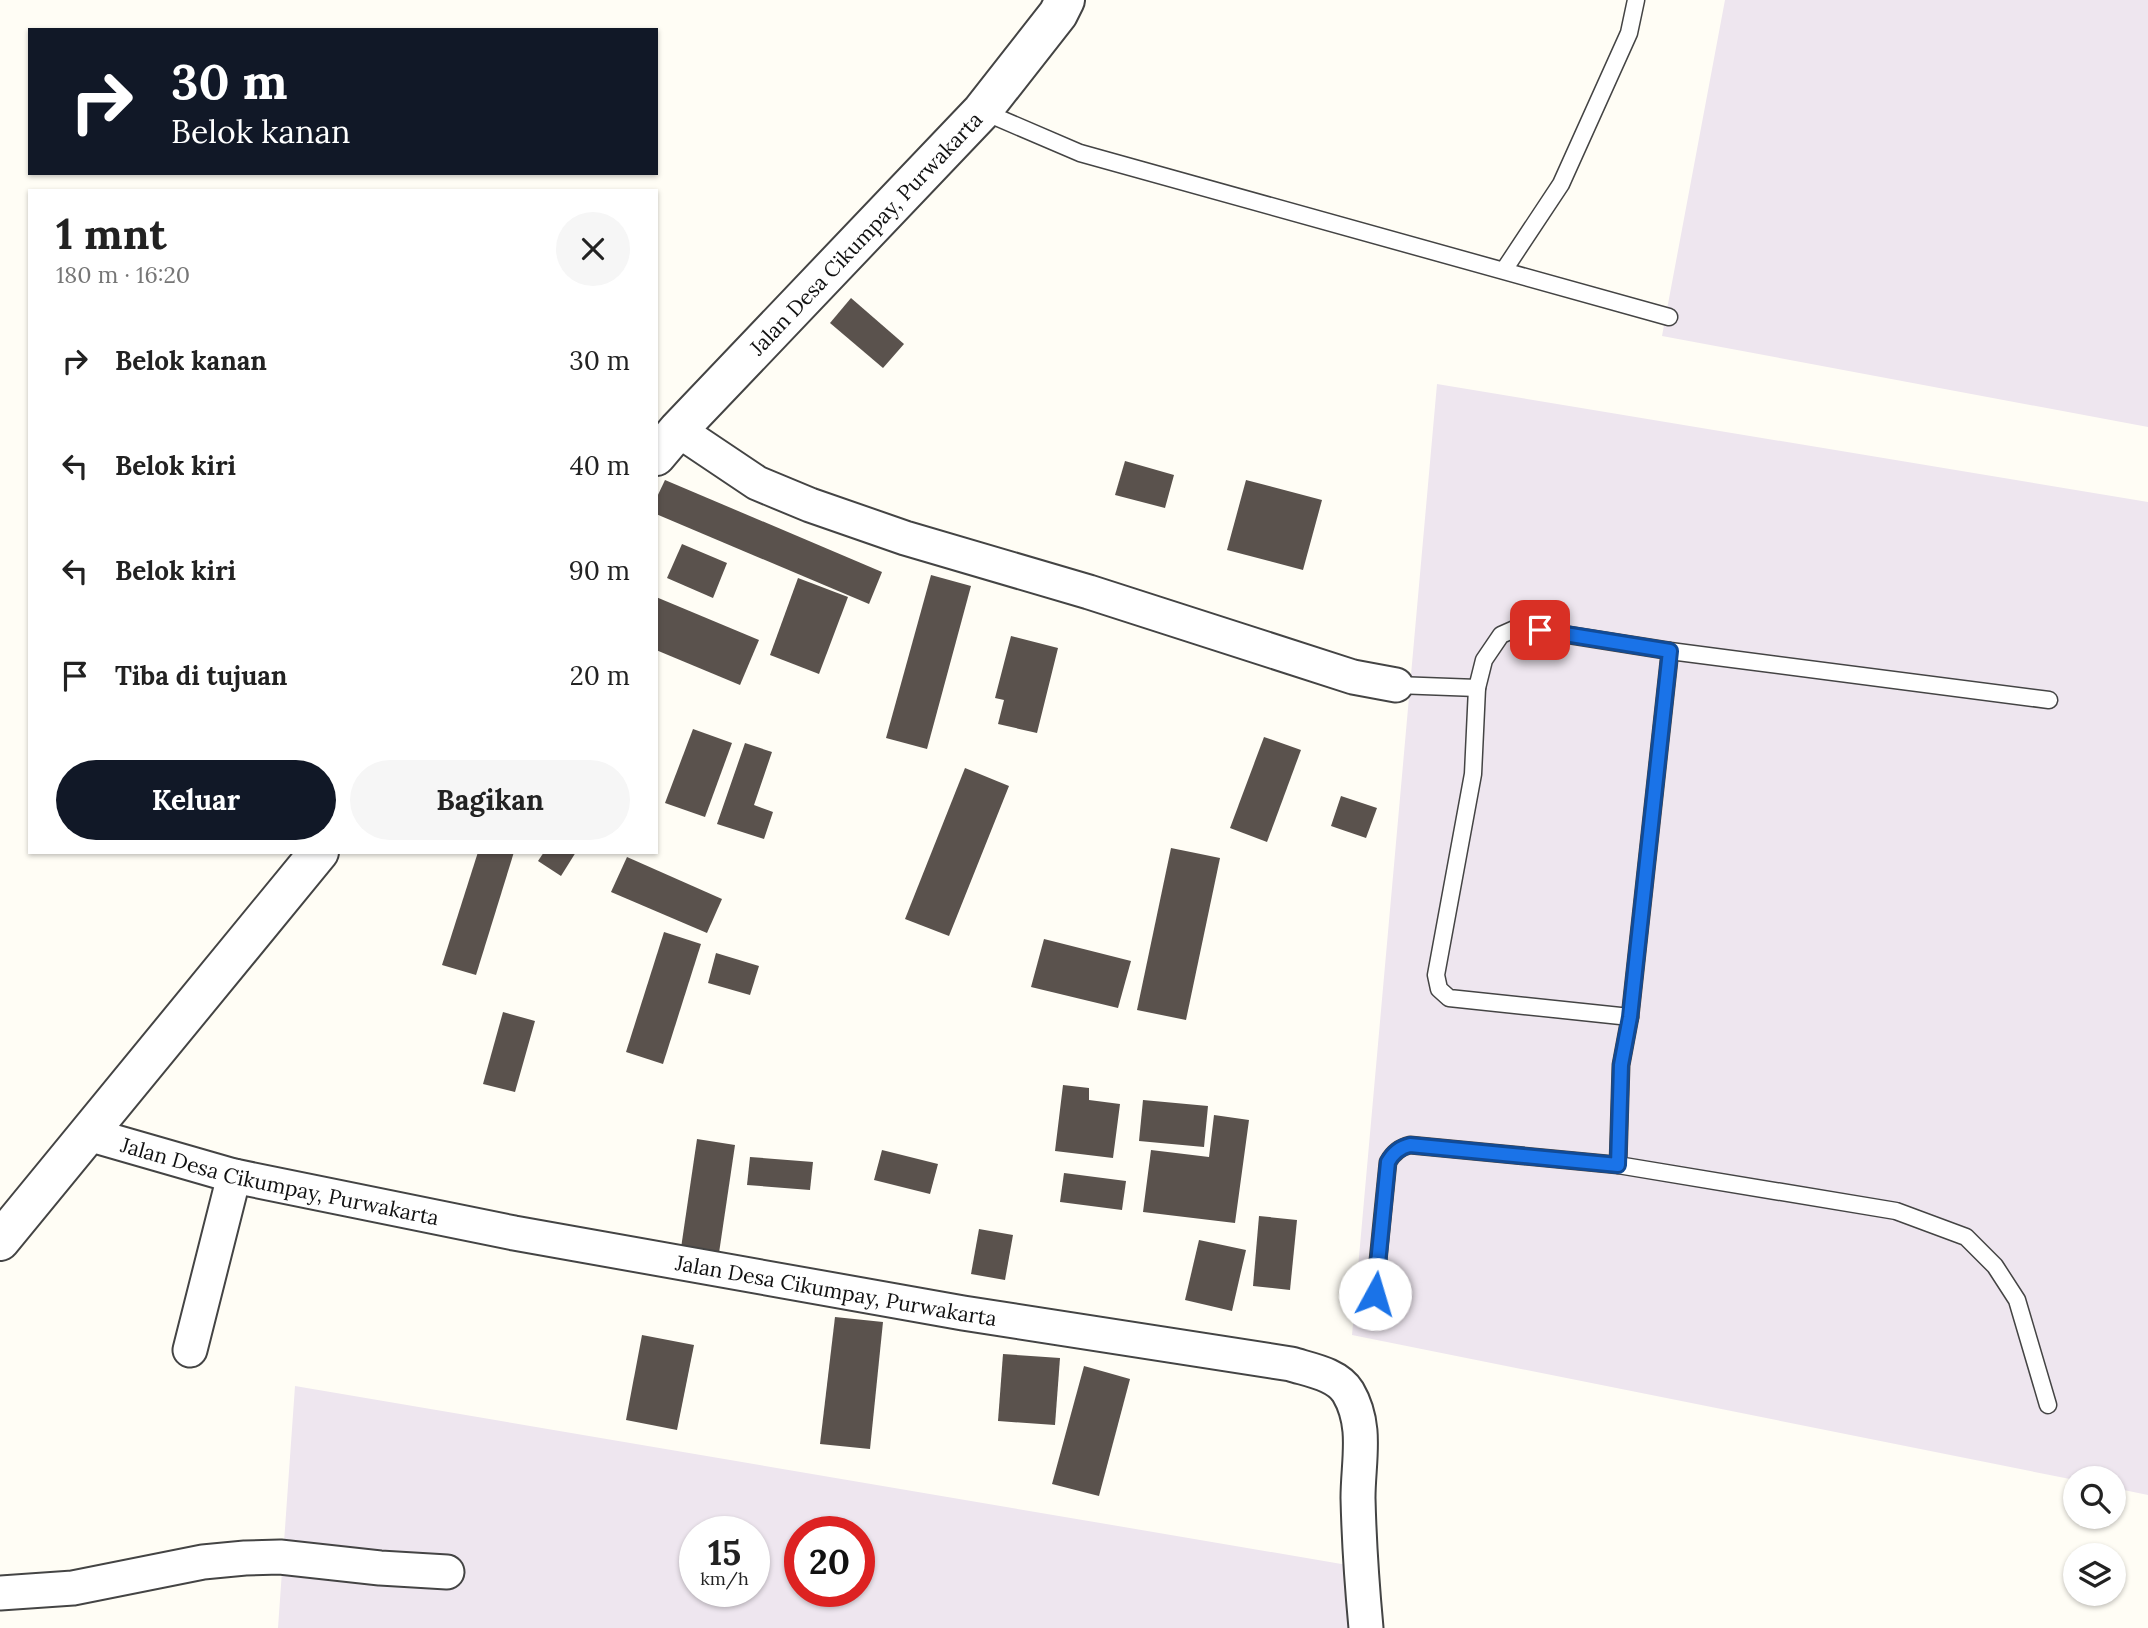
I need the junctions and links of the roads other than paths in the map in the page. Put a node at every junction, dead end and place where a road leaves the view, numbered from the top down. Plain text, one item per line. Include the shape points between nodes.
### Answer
1 (1065, 0) edge
2 (1636, 0) edge
3 (982, 111) junction
4 (1504, 270) junction
5 (1670, 317) dead end
6 (667, 443) edge
7 (1670, 651) junction
8 (1396, 685) joint
9 (1477, 688) junction
10 (2049, 700) dead end
11 (317, 854) edge
12 (1630, 1017) junction
13 (88, 1134) junction
14 (1618, 1165) junction
15 (234, 1175) junction
16 (0, 1241) edge
17 (1372, 1320) dead end
18 (190, 1350) dead end
19 (2048, 1405) dead end
20 (447, 1572) dead end
21 (0, 1593) edge
22 (1366, 1628) edge

1 - 3 street, Jalan Desa Cikumpay, Purwakarta
2 - 4 lane via 1629,33 1561,184
3 - 4 lane via 1080,153
3 - 6 street, Jalan Desa Cikumpay, Purwakarta
4 - 5 lane
6 - 8 street via 810,505 905,538 1353,677
7 - 9 lane via 1519,627 1501,635 1484,660
7 - 10 lane
7 - 12 lane
8 - 9 lane
9 - 12 lane via 1473,774 1436,975 1439,989 1449,998
11 - 13 street, Jalan Desa Cikumpay, Purwakarta
12 - 14 lane via 1621,1065
13 - 15 street, Jalan Desa Cikumpay, Purwakarta
13 - 16 street, Jalan Desa Cikumpay, Purwakarta
14 - 17 lane via 1403,1147 1388,1162
14 - 19 lane via 1896,1211 1966,1237 1994,1266 2017,1300
15 - 18 street
15 - 22 street, Jalan Desa Cikumpay, Purwakarta via 514,1233 950,1311 1291,1364 1333,1378 1348,1390 1362,1430 1358,1495
20 - 21 street via 245,1558 73,1588

